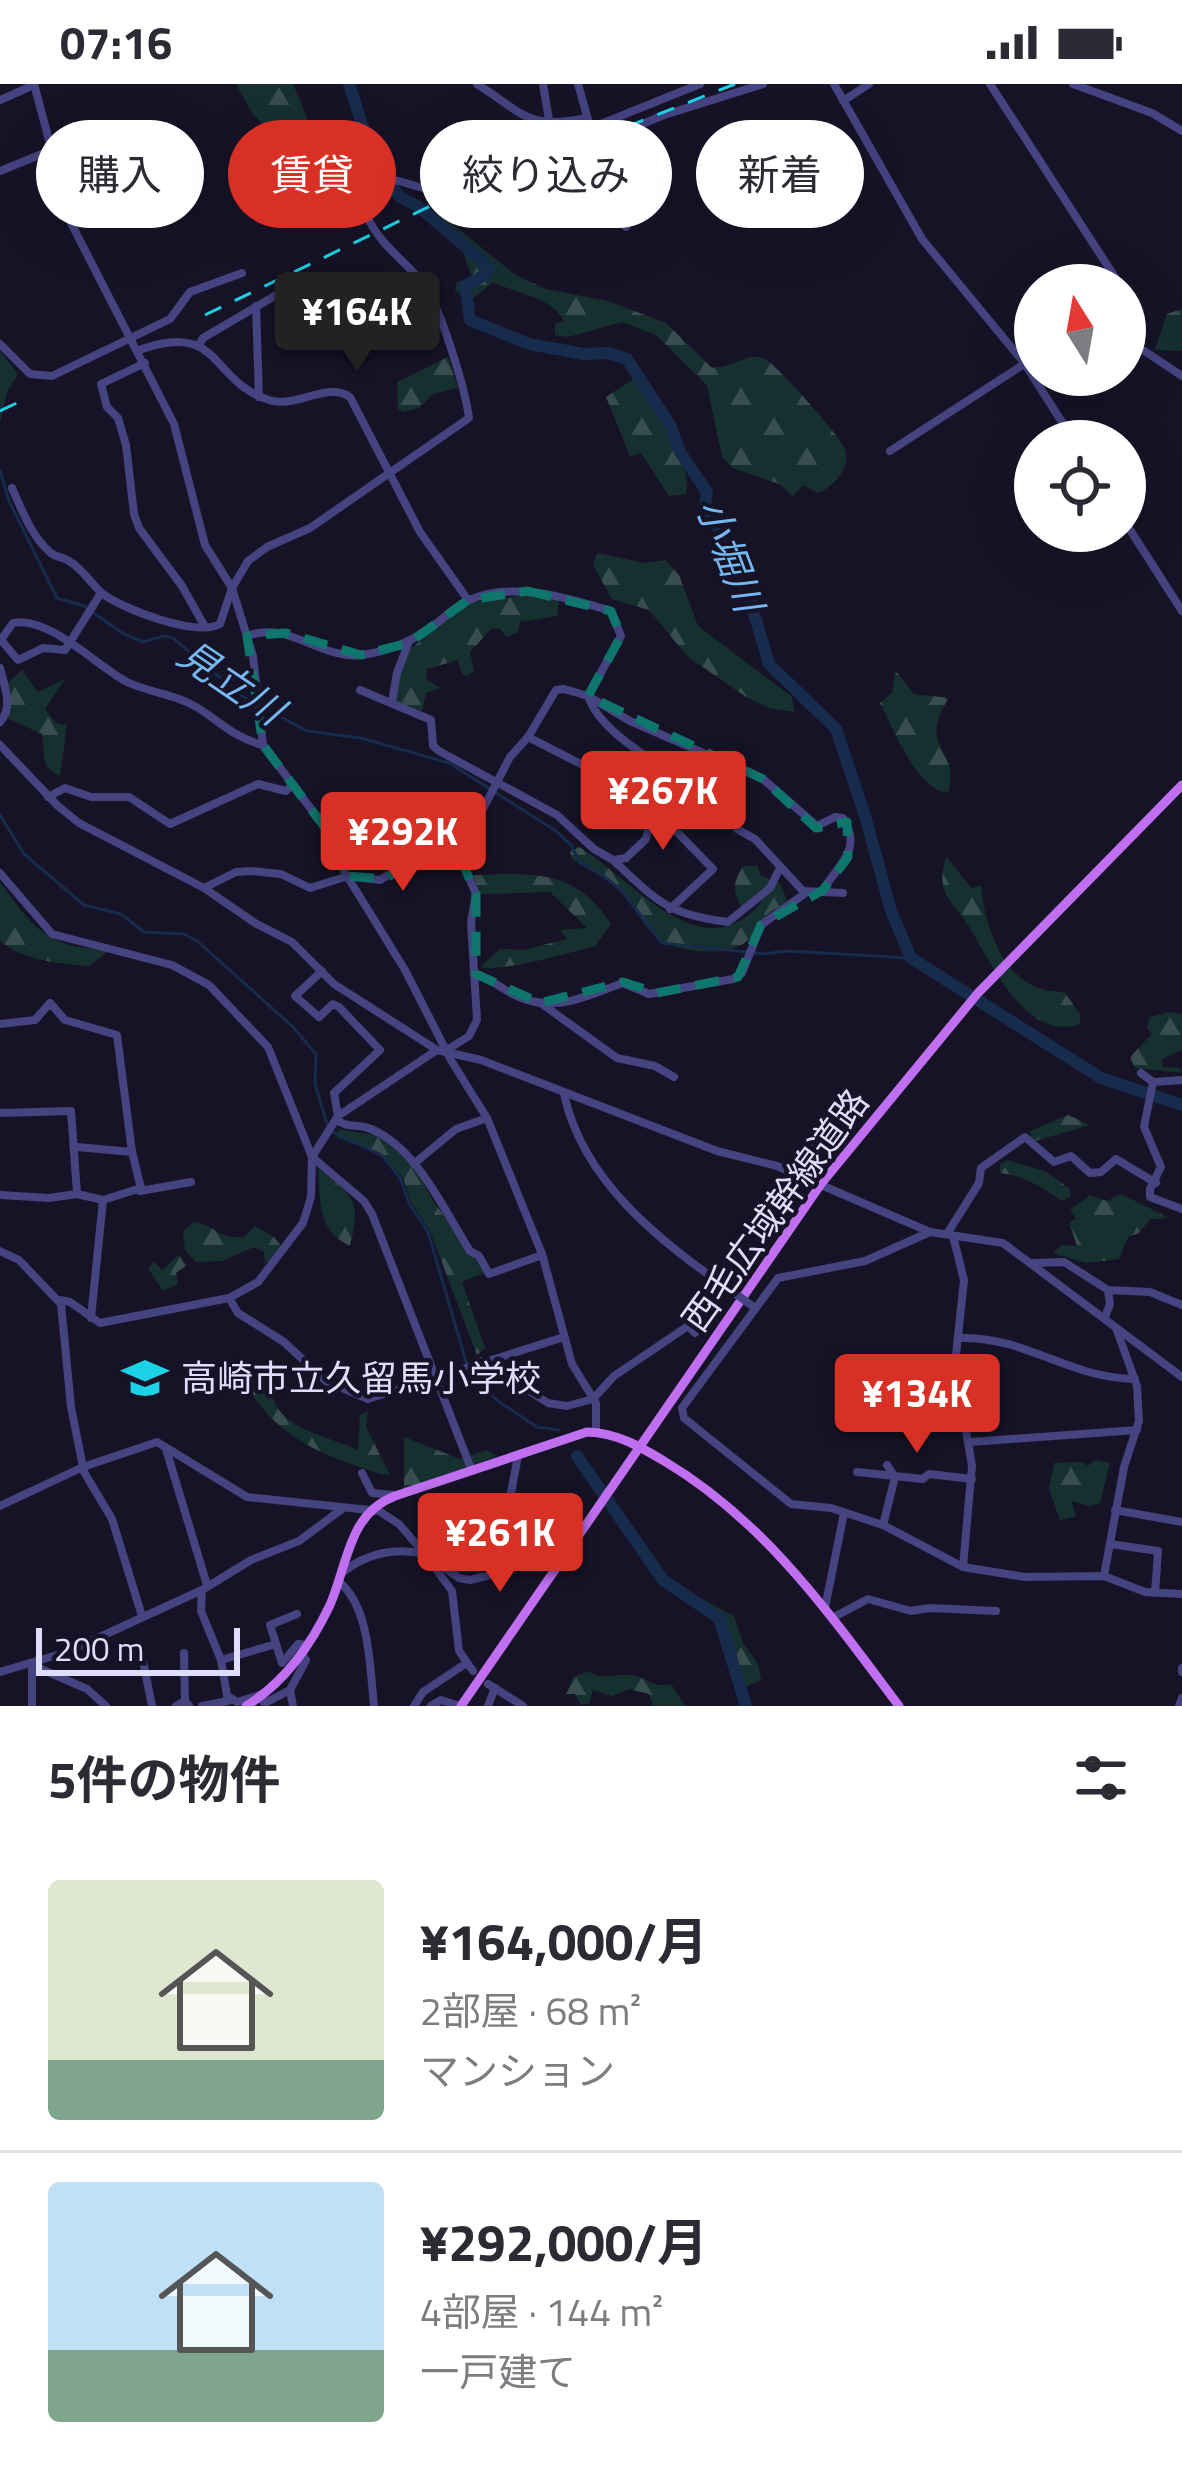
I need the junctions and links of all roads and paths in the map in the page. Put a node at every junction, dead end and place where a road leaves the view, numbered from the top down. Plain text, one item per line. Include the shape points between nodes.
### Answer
1 (477, 84) edge
2 (542, 84) edge
3 (578, 84) edge
4 (700, 84) edge
5 (763, 84) edge
6 (833, 84) edge
7 (869, 84) edge
8 (990, 84) edge
9 (1073, 84) edge
10 (34, 85) edge
11 (0, 100) edge
12 (843, 101) junction
13 (42, 120) edge
14 (536, 120) edge
15 (549, 120) edge
16 (587, 120) edge
17 (597, 120) edge
18 (652, 120) edge
19 (1182, 130) edge
20 (36, 156) edge
21 (0, 171) edge
22 (420, 190) edge
23 (74, 228) edge
24 (1106, 264) edge
25 (242, 273) dead end
26 (302, 280) dead end
27 (256, 305) junction
28 (131, 338) junction
29 (0, 344) edge
30 (199, 345) junction
31 (139, 350) junction
32 (1014, 352) edge
33 (1146, 352) edge
34 (146, 363) junction
35 (1014, 370) edge
36 (1182, 376) edge
37 (259, 397) junction
38 (890, 451) dead end
39 (390, 475) junction
40 (12, 488) dead end
41 (1145, 552) edge
42 (232, 588) junction
43 (101, 593) junction
44 (468, 600) junction
45 (1182, 611) edge
46 (206, 628) junction
47 (247, 636) junction
48 (0, 640) edge
49 (409, 643) junction
50 (71, 644) junction
51 (0, 668) edge
52 (360, 690) dead end
53 (588, 696) junction
54 (392, 702) junction
55 (0, 722) edge
56 (528, 737) junction
57 (0, 745) edge
58 (263, 745) junction
59 (292, 785) junction
60 (1182, 785) edge
61 (494, 789) junction
62 (48, 797) junction
63 (651, 819) junction
64 (461, 860) junction
65 (613, 860) junction
66 (780, 868) junction
67 (0, 873) edge
68 (348, 876) junction
69 (204, 888) junction
70 (823, 890) junction
71 (807, 892) junction
72 (843, 893) dead end
73 (670, 909) junction
74 (322, 971) junction
75 (476, 974) junction
76 (540, 1003) junction
77 (0, 1024) edge
78 (444, 1051) junction
79 (1141, 1073) dead end
80 (674, 1077) dead end
81 (1182, 1080) edge
82 (1151, 1091) junction
83 (564, 1094) junction
84 (835, 1107) dead end
85 (0, 1113) edge
86 (337, 1118) junction
87 (487, 1118) junction
88 (76, 1147) junction
89 (132, 1153) junction
90 (312, 1157) junction
91 (416, 1162) junction
92 (800, 1175) junction
93 (191, 1182) dead end
94 (1156, 1183) junction
95 (821, 1184) junction
96 (140, 1191) junction
97 (77, 1194) junction
98 (0, 1195) edge
99 (103, 1200) junction
100 (1182, 1209) edge
101 (930, 1232) junction
102 (950, 1235) junction
103 (0, 1251) edge
104 (542, 1256) junction
105 (1033, 1263) junction
106 (1108, 1290) junction
107 (229, 1298) junction
108 (60, 1300) junction
109 (1182, 1305) edge
110 (756, 1308) junction
111 (91, 1318) junction
112 (1104, 1318) junction
113 (1114, 1324) junction
114 (694, 1333) dead end
115 (564, 1337) junction
116 (959, 1338) junction
117 (472, 1365) junction
118 (1182, 1377) edge
119 (434, 1378) junction
120 (1135, 1379) junction
121 (593, 1400) junction
122 (1137, 1430) junction
123 (596, 1432) junction
124 (970, 1442) junction
125 (165, 1446) junction
126 (640, 1447) junction
127 (518, 1456) junction
128 (887, 1465) dead end
129 (83, 1467) junction
130 (472, 1471) junction
131 (857, 1472) dead end
132 (362, 1473) dead end
133 (895, 1477) junction
134 (972, 1478) junction
135 (395, 1496) junction
136 (0, 1506) edge
137 (343, 1508) junction
138 (369, 1510) junction
139 (1115, 1510) junction
140 (844, 1513) junction
141 (446, 1521) dead end
142 (1182, 1522) edge
143 (883, 1525) junction
144 (1110, 1544) junction
145 (425, 1554) junction
146 (507, 1561) junction
147 (963, 1567) junction
148 (1104, 1576) junction
149 (341, 1577) junction
150 (205, 1588) junction
151 (1155, 1593) junction
152 (1182, 1594) edge
153 (825, 1608) junction
154 (996, 1611) dead end
155 (297, 1614) dead end
156 (142, 1616) junction
157 (832, 1618) junction
158 (276, 1644) junction
159 (304, 1649) junction
160 (184, 1653) dead end
161 (221, 1660) junction
162 (143, 1661) dead end
163 (32, 1665) junction
164 (0, 1672) edge
165 (262, 1696) junction
166 (292, 1697) edge
167 (231, 1698) dead end
168 (183, 1705) edge
169 (32, 1706) edge
170 (106, 1706) edge
171 (152, 1706) edge
172 (202, 1706) edge
173 (246, 1706) edge
174 (271, 1706) edge
175 (374, 1706) edge
176 (414, 1706) edge
177 (431, 1706) edge
178 (461, 1706) edge
179 (488, 1706) edge
180 (523, 1706) edge
181 (898, 1706) edge

1 - 14 street
2 - 15 street
3 - 16 street
4 - 17 street
5 - 18 street
6 - 12 street
7 - 12 street
8 - 24 street
9 - 19 street
10 - 11 street
10 - 13 street
12 - 32 street via 922,238
20 - 21 street
22 - 39 street via 386,180 367,216 427,290 469,418
23 - 28 street
25 - 28 street via 187,294 170,319
26 - 27 street
27 - 30 street
27 - 37 street
28 - 29 street via 46,377 30,374
28 - 31 street
30 - 31 street
30 - 37 street via 237,386
31 - 34 street
33 - 36 street
34 - 42 street via 174,424 205,544
34 - 46 street via 100,384 126,445 134,514
35 - 38 street
37 - 39 street via 289,403 343,392
39 - 42 street via 258,553
39 - 44 street
40 - 43 street via 52,554
41 - 45 street
42 - 46 street via 220,624
42 - 47 street
43 - 46 street
43 - 50 street
44 - 49 street
44 - 53 street via 528,591 611,611 622,635
47 - 49 street via 286,632 361,655
47 - 58 street
48 - 50 street via 23,621
48 - 50 street via 18,660
49 - 54 street
50 - 58 street via 122,680 191,705
51 - 55 street via 8,702
52 - 54 street
53 - 56 street via 556,690
53 - 66 street via 631,742 730,802 736,829
53 - 70 street via 763,779 812,824 843,818 852,849
54 - 61 street via 431,720 435,748
56 - 61 street
56 - 63 street via 612,780
57 - 62 street
58 - 59 street
59 - 62 street via 248,787 170,824 129,796 65,788
59 - 68 street via 329,832
60 - 95 main road, 西毛広域幹線道路 via 1019,949
61 - 64 street
61 - 65 street via 557,815
62 - 69 street via 79,823
63 - 65 street via 646,839
63 - 73 street via 674,829 713,869
64 - 68 street via 423,854 385,879
64 - 75 street via 476,894
65 - 73 street
66 - 71 street
66 - 73 street via 728,922
67 - 90 street via 52,934 172,965 209,985 268,1047
68 - 69 street via 310,888 274,872 236,872
68 - 78 street
69 - 74 street via 300,947
70 - 71 street
70 - 72 street
71 - 76 street via 761,925 742,973 729,981 649,994 623,983 584,999
74 - 78 street
74 - 86 street via 295,996 319,1017 339,1007 380,1050 334,1094
75 - 76 street
75 - 78 street via 475,1028
76 - 80 street via 617,1058
77 - 89 street via 35,1020 50,1003 65,1020 117,1035
78 - 83 street
78 - 86 street
78 - 87 street
79 - 82 street
81 - 82 street
82 - 94 street via 1144,1127 1162,1167
83 - 92 street
83 - 110 street, bridge via 617,1199
84 - 92 street
85 - 88 street via 71,1111
86 - 90 street
86 - 91 street via 371,1129
87 - 91 street via 456,1129
87 - 104 street
88 - 89 street
88 - 97 street
89 - 96 street
90 - 107 street via 311,1197 298,1232 258,1282
90 - 119 street via 373,1214
91 - 104 street via 489,1274
92 - 95 street
93 - 96 street
94 - 100 street via 1150,1197
94 - 102 street via 1116,1159 1090,1173 1071,1156 1054,1162 1025,1137 981,1168
95 - 101 street
95 - 126 main road, 西毛広域幹線道路
96 - 99 street
97 - 98 street
97 - 99 street
99 - 111 street
101 - 102 street
101 - 110 street via 865,1262 784,1274
102 - 105 street via 1003,1243
102 - 116 street via 964,1280
103 - 108 street
104 - 115 street
105 - 106 street via 1064,1262
105 - 112 street
106 - 109 street via 1150,1292
106 - 112 street
107 - 111 street via 100,1323
107 - 119 street via 238,1313 346,1392 373,1398
108 - 111 street
108 - 129 street
110 - 140 street via 682,1415 788,1503
112 - 113 street
113 - 118 street
113 - 120 street
114 - 121 street via 688,1326 614,1376
115 - 117 street
115 - 121 street
116 - 120 street via 993,1337 1104,1378
116 - 124 street via 956,1378
117 - 119 street
117 - 121 street via 552,1405
119 - 130 street
120 - 122 street
121 - 123 street
122 - 124 street
122 - 139 street
123 - 126 main road
123 - 127 main road
124 - 134 street
125 - 129 street via 148,1442
125 - 137 street via 247,1497
125 - 150 street
126 - 153 main road via 746,1519
126 - 178 main road, 西毛広域幹線道路
127 - 130 main road
127 - 146 street via 511,1493 517,1532
128 - 133 street
129 - 136 street
129 - 156 street via 112,1519
130 - 135 main road
131 - 133 street
132 - 135 street via 372,1493
133 - 134 street
133 - 143 street
134 - 147 street
135 - 138 main road
137 - 138 street
137 - 150 street via 299,1541
138 - 145 street via 387,1515
138 - 149 main road
139 - 142 street
139 - 144 street
140 - 143 street
140 - 153 street
141 - 146 street
143 - 147 street
144 - 148 street
144 - 151 street via 1158,1551
145 - 146 street via 470,1580
145 - 149 street via 382,1553
145 - 176 street via 452,1591 469,1668 423,1692
147 - 148 street via 1025,1577
148 - 151 street
149 - 159 main road
149 - 175 street via 369,1640
150 - 156 street
150 - 161 street via 201,1610
151 - 152 street
153 - 157 main road
154 - 157 street via 911,1611 868,1599
155 - 158 street via 270,1625
156 - 163 street
157 - 181 main road
158 - 159 street via 282,1663 298,1643
158 - 161 street
159 - 165 main road
159 - 166 street
160 - 168 street
161 - 172 street via 228,1701
162 - 171 street
163 - 164 street
163 - 169 street
163 - 170 street
165 - 166 street via 265,1703
165 - 167 street
165 - 173 main road
166 - 174 street
177 - 178 street
179 - 180 street via 491,1686

